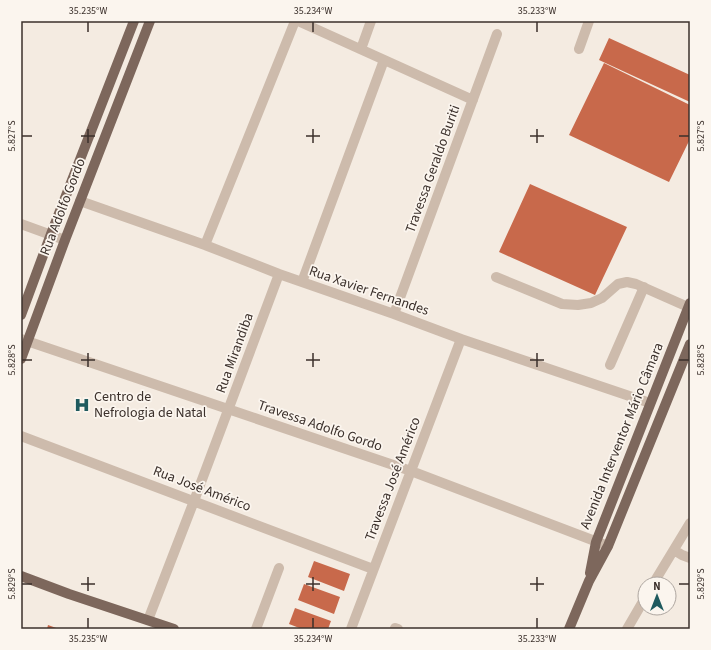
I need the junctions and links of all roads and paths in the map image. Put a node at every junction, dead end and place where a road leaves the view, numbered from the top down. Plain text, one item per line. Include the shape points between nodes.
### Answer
1 (134, 21) edge
2 (150, 21) edge
3 (297, 21) edge
4 (371, 21) edge
5 (589, 21) edge
6 (497, 34) dead end
7 (361, 49) junction
8 (579, 49) dead end
9 (384, 60) junction
10 (473, 100) junction
11 (80, 201) junction
12 (21, 224) edge
13 (51, 234) junction
14 (65, 240) junction
15 (205, 245) junction
16 (279, 274) junction
17 (496, 277) dead end
18 (302, 282) junction
19 (644, 287) junction
20 (689, 305) edge
21 (394, 314) junction
22 (21, 315) edge
23 (461, 339) junction
24 (24, 340) edge
25 (690, 344) edge
26 (21, 359) edge
27 (610, 365) dead end
28 (650, 403) junction
29 (228, 410) junction
30 (21, 436) edge
31 (411, 471) junction
32 (194, 501) junction
33 (690, 523) edge
34 (596, 542) junction
35 (608, 546) junction
36 (674, 550) junction
37 (690, 558) edge
38 (279, 568) dead end
39 (373, 569) junction
40 (21, 576) edge
41 (658, 576) edge
42 (589, 580) junction
43 (637, 612) edge
44 (148, 620) junction
45 (174, 629) edge
46 (256, 629) edge
47 (351, 629) edge
48 (569, 629) edge
49 (627, 629) edge

1 - 13 main road, Rua Adolfo Gordo
2 - 11 main road, Rua Adolfo Gordo
3 - 7 street
3 - 15 street
4 - 7 street
5 - 8 street
6 - 10 street, Travessa Geraldo Buriti
7 - 9 street
9 - 10 street
9 - 18 street
10 - 21 street, Travessa Geraldo Buriti
11 - 14 main road, Rua Adolfo Gordo
11 - 15 street, Rua Xavier Fernandes
12 - 13 street
13 - 14 street
13 - 22 main road, Rua Adolfo Gordo
14 - 24 main road, Rua Adolfo Gordo
15 - 16 street, Rua Xavier Fernandes
16 - 18 street, Rua Xavier Fernandes
16 - 29 street, Rua Mirandiba
17 - 19 street via 562,304 591,303 602,298 618,284 627,282
18 - 21 street, Rua Xavier Fernandes
19 - 20 street
19 - 27 street
20 - 28 main road, Avenida Interventor Mário Câmara
21 - 23 street, Rua Xavier Fernandes
23 - 28 street, Rua Xavier Fernandes
23 - 31 street, Travessa José Américo
24 - 26 main road, Rua Adolfo Gordo
24 - 29 street, Travessa Adolfo Gordo
25 - 35 main road, Avenida Interventor Mário Câmara
28 - 34 main road, Avenida Interventor Mário Câmara
29 - 31 street, Travessa Adolfo Gordo
29 - 32 street, Rua Mirandiba
30 - 32 street, Rua José Américo
31 - 34 street, Travessa Adolfo Gordo
31 - 39 street, Travessa José Américo
32 - 39 street, Rua José Américo
32 - 44 street, Rua Mirandiba
33 - 36 street
34 - 35 street, Travessa Adolfo Gordo
34 - 42 main road, Avenida Interventor Mário Câmara
35 - 42 main road, Avenida Interventor Mário Câmara
36 - 37 street
36 - 41 street
38 - 46 street
39 - 47 street, Travessa José Américo
40 - 44 main road
42 - 48 main road, Avenida Interventor Mário Câmara
43 - 49 street
44 - 45 main road

